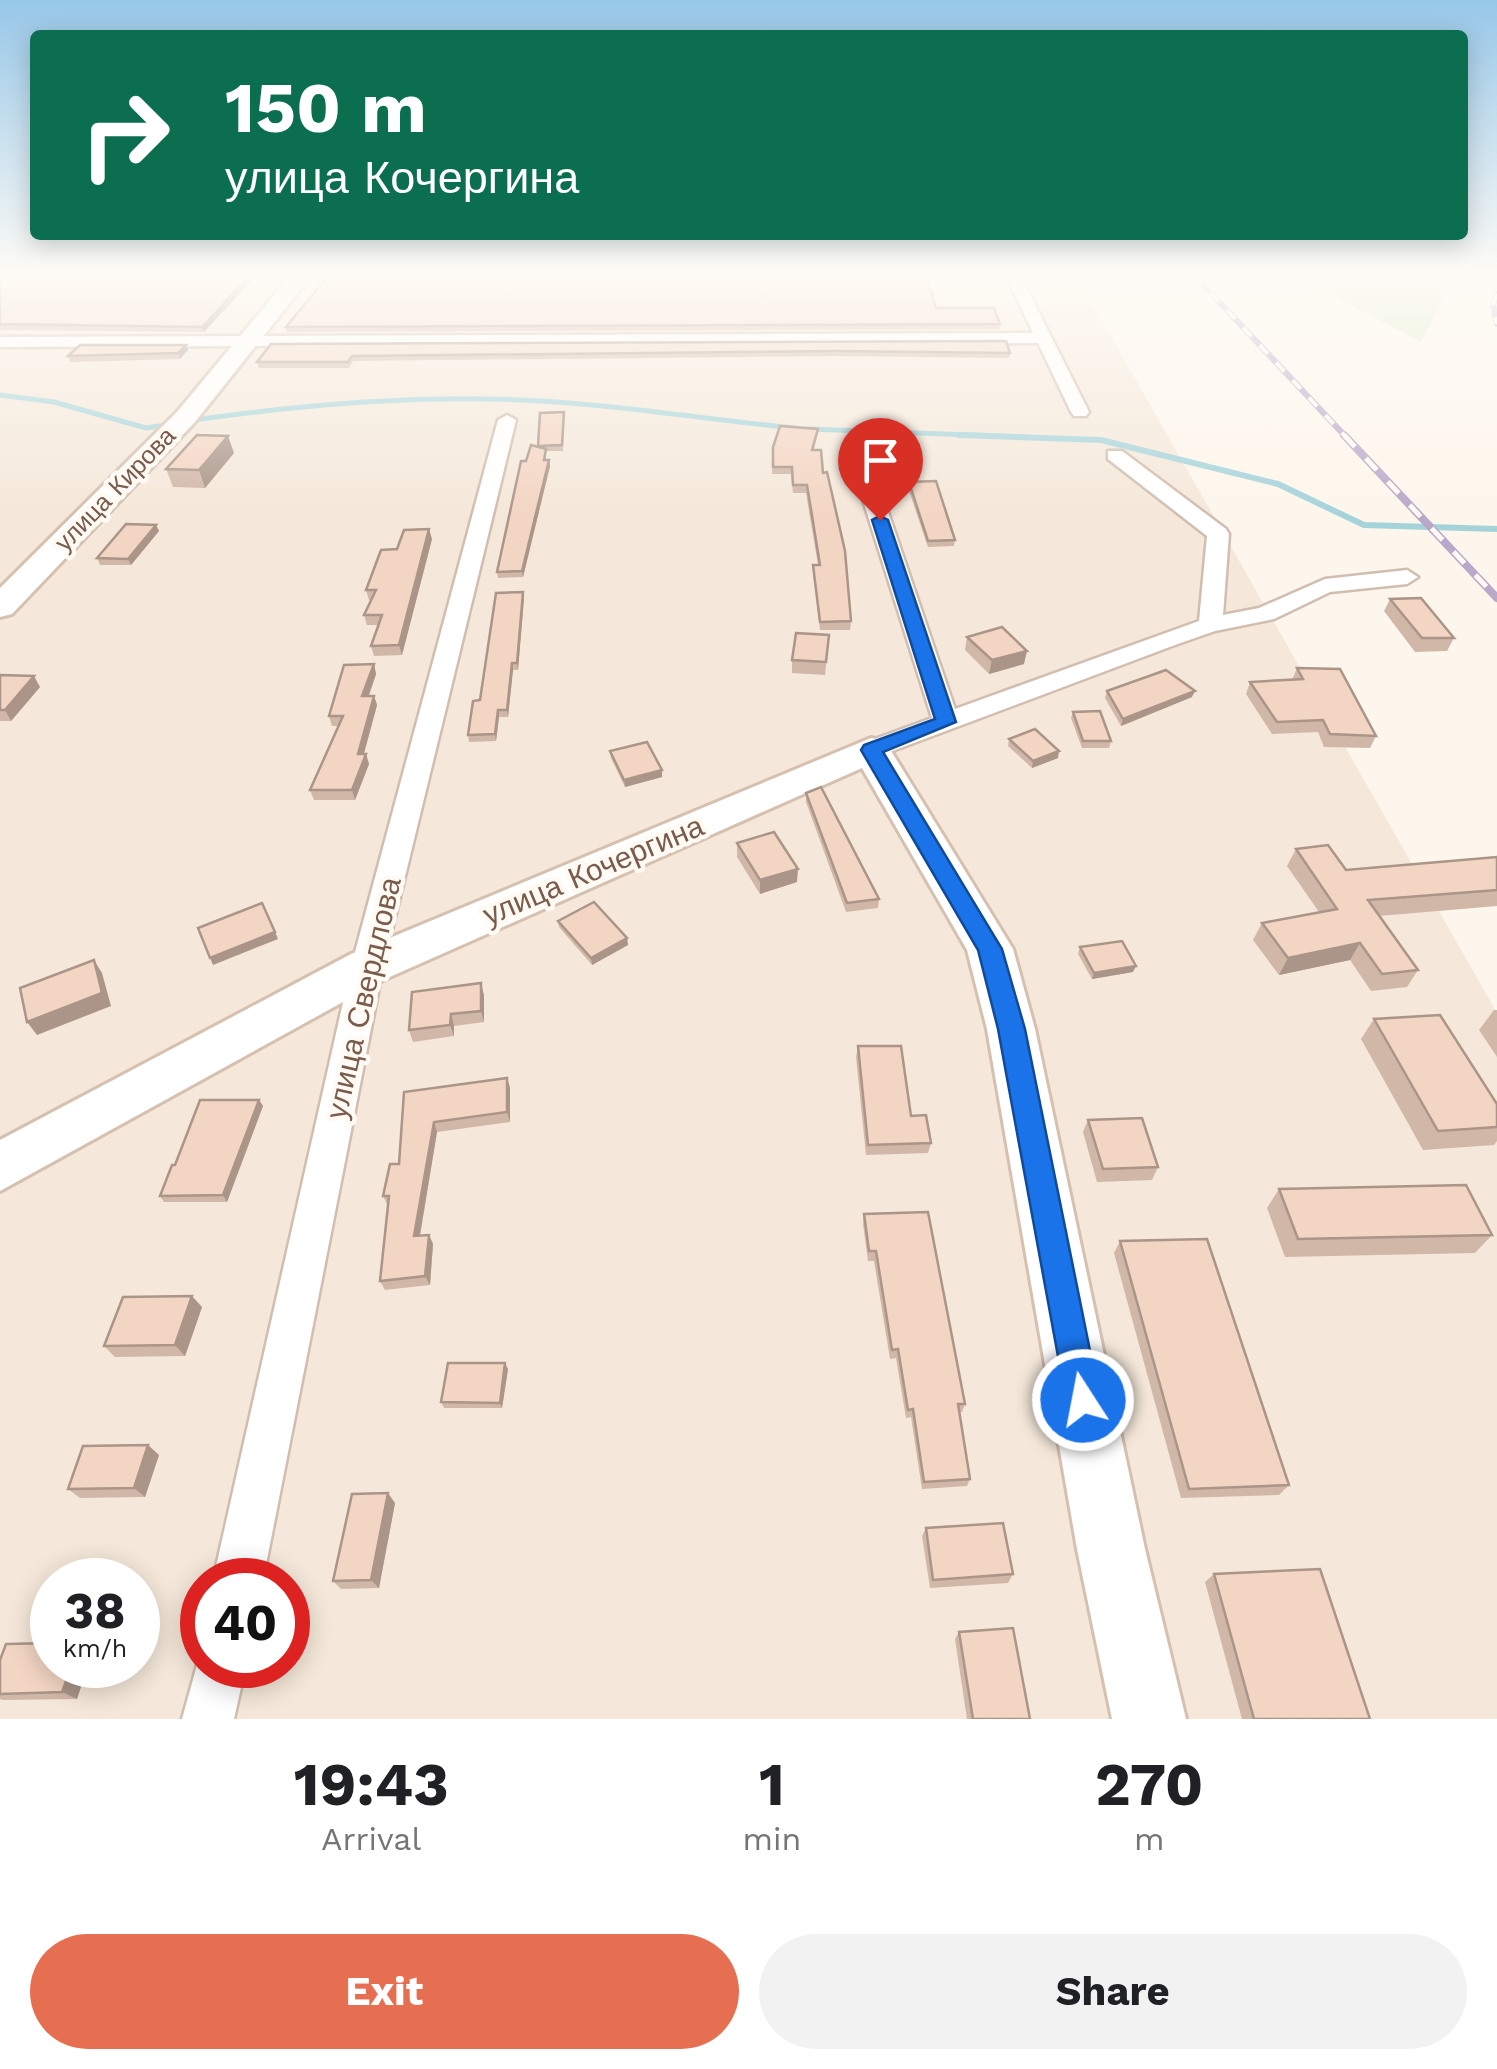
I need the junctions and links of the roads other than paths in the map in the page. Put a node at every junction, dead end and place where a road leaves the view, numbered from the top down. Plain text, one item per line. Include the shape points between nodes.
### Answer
1 (236, 355) edge
2 (1050, 355) edge
3 (1080, 412) dead end
4 (507, 420) dead end
5 (858, 454) dead end
6 (1115, 455) dead end
7 (1407, 577) dead end
8 (0, 607) edge
9 (1210, 626) junction
10 (946, 722) junction
11 (871, 750) junction
12 (367, 967) junction
13 (0, 1168) edge
14 (243, 1558) edge
15 (215, 1688) edge
16 (208, 1719) edge
17 (1148, 1719) edge

1 - 8 street, улица Кирова via 178,425
2 - 3 street
4 - 12 street, улица Свердлова
5 - 10 street
6 - 9 street via 1218,534
7 - 9 street, улица Кочергина via 1325,586 1266,614
9 - 10 street, улица Кочергина
10 - 11 street, улица Кочергина
11 - 12 street, улица Кочергина
11 - 17 street via 990,949 1012,1029
12 - 13 street, улица Кочергина
12 - 14 street, улица Свердлова
15 - 16 street

